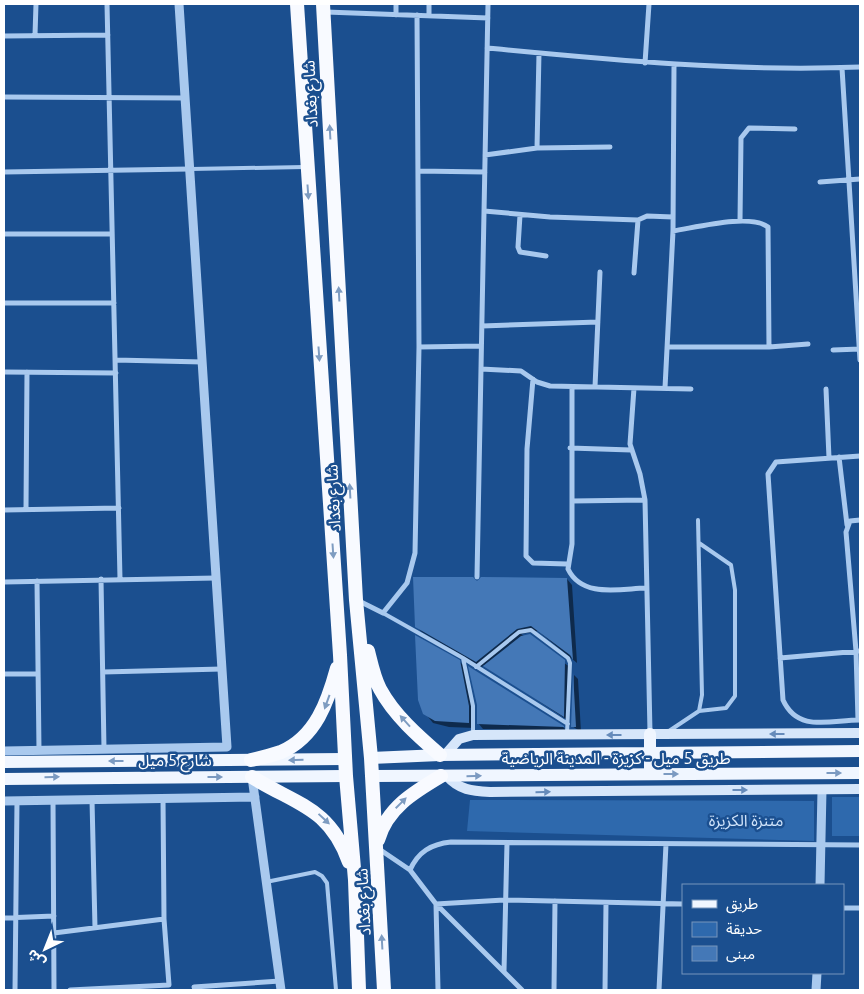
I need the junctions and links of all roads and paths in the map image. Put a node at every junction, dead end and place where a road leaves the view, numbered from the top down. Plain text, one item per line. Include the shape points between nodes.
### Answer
1 (36, 4) edge
2 (107, 4) edge
3 (179, 4) edge
4 (296, 4) edge
5 (396, 4) edge
6 (429, 4) edge
7 (488, 4) edge
8 (649, 4) edge
9 (323, 8) edge
10 (396, 15) junction
11 (417, 16) junction
12 (429, 16) junction
13 (488, 18) junction
14 (35, 35) junction
15 (108, 35) junction
16 (4, 36) edge
17 (487, 48) junction
18 (540, 54) junction
19 (645, 63) junction
20 (674, 65) junction
21 (860, 67) edge
22 (842, 68) junction
23 (4, 97) edge
24 (109, 98) junction
25 (185, 98) junction
26 (795, 129) dead end
27 (610, 147) dead end
28 (537, 148) junction
29 (485, 155) junction
30 (306, 167) junction
31 (190, 169) junction
32 (111, 170) junction
33 (418, 171) junction
34 (4, 172) edge
35 (485, 172) junction
36 (860, 179) edge
37 (849, 180) junction
38 (820, 182) dead end
39 (484, 210) junction
40 (520, 215) junction
41 (673, 217) junction
42 (638, 220) junction
43 (740, 221) junction
44 (673, 231) junction
45 (4, 234) edge
46 (112, 234) junction
47 (546, 256) dead end
48 (857, 263) edge
49 (600, 272) dead end
50 (634, 273) dead end
51 (4, 303) edge
52 (114, 303) junction
53 (598, 322) junction
54 (482, 326) junction
55 (808, 344) dead end
56 (481, 346) junction
57 (667, 346) junction
58 (769, 347) junction
59 (418, 348) junction
60 (860, 349) edge
61 (833, 350) dead end
62 (115, 360) junction
63 (860, 360) edge
64 (203, 362) junction
65 (481, 369) junction
66 (4, 372) edge
67 (27, 372) junction
68 (116, 373) junction
69 (533, 379) junction
70 (572, 387) junction
71 (595, 387) junction
72 (634, 388) junction
73 (665, 388) junction
74 (691, 388) dead end
75 (826, 389) dead end
76 (570, 448) junction
77 (631, 450) junction
78 (860, 456) edge
79 (839, 457) junction
80 (829, 458) junction
81 (645, 500) junction
82 (572, 501) junction
83 (26, 508) junction
84 (119, 508) junction
85 (4, 510) edge
86 (698, 520) dead end
87 (860, 520) edge
88 (847, 526) junction
89 (699, 544) junction
90 (567, 564) junction
91 (477, 577) dead end
92 (101, 578) junction
93 (120, 578) junction
94 (217, 578) junction
95 (37, 581) junction
96 (4, 582) edge
97 (646, 588) junction
98 (356, 600) junction
99 (383, 613) junction
100 (360, 627) junction
101 (858, 651) edge
102 (340, 655) junction
103 (463, 658) junction
104 (780, 658) junction
105 (476, 667) junction
106 (223, 669) junction
107 (103, 672) junction
108 (4, 674) edge
109 (38, 674) junction
110 (699, 711) junction
111 (859, 720) edge
112 (568, 724) junction
113 (860, 733) edge
114 (650, 734) junction
115 (665, 734) junction
116 (473, 735) junction
117 (566, 735) junction
118 (104, 749) junction
119 (38, 750) junction
120 (4, 751) edge
121 (860, 751) edge
122 (650, 754) junction
123 (443, 755) junction
124 (371, 758) junction
125 (345, 759) junction
126 (251, 760) junction
127 (4, 762) edge
128 (860, 773) edge
129 (650, 774) junction
130 (346, 776) junction
131 (372, 776) junction
132 (444, 776) junction
133 (252, 777) junction
134 (4, 779) edge
135 (860, 789) edge
136 (822, 790) junction
137 (255, 797) junction
138 (163, 798) junction
139 (53, 800) junction
140 (92, 800) junction
141 (4, 801) edge
142 (17, 801) junction
143 (507, 843) junction
144 (666, 844) junction
145 (822, 844) junction
146 (860, 845) edge
147 (377, 846) junction
148 (410, 870) junction
149 (355, 880) junction
150 (266, 882) junction
151 (820, 884) edge
152 (504, 900) junction
153 (555, 901) junction
154 (606, 902) junction
155 (436, 904) junction
156 (662, 904) junction
157 (682, 904) edge
158 (844, 908) edge
159 (860, 908) edge
160 (54, 916) junction
161 (4, 918) edge
162 (16, 918) junction
163 (164, 919) junction
164 (95, 928) junction
165 (54, 933) junction
166 (504, 971) junction
167 (817, 974) edge
168 (281, 986) edge
169 (194, 987) dead end
170 (15, 990) edge
171 (54, 990) edge
172 (70, 990) edge
173 (336, 990) edge
174 (359, 990) edge
175 (384, 990) edge
176 (438, 990) edge
177 (520, 990) edge
178 (554, 990) edge
179 (605, 990) edge
180 (659, 990) edge
181 (816, 990) edge

1 - 14 street
2 - 15 street
3 - 25 street
4 - 30 highway, شارع بغداد
5 - 10 street
6 - 12 street
7 - 13 street
8 - 19 street
9 - 10 street
98 -> 9 highway, شارع بغداد
10 - 11 street
11 - 12 street
11 - 33 street
12 - 13 street
13 - 17 street
14 - 15 street
14 - 16 street
15 - 24 street
17 - 18 street
17 - 29 street
18 - 19 street
18 - 28 street
19 - 20 street
20 - 22 street via 766,70
20 - 41 street
21 - 22 street
22 - 37 street
23 - 24 street
24 - 25 street
24 - 32 street
25 - 31 street
26 - 43 street via 750,128 744,131 741,138
27 - 28 street
28 - 29 street
29 - 35 street
30 - 31 lane
30 -> 102 highway, شارع بغداد
31 - 32 street
31 - 64 street
32 - 34 street
32 - 46 street
33 - 35 street
33 - 59 street
35 - 39 street
36 - 37 street
37 - 38 street
37 - 48 street
39 - 40 street
39 - 54 street
40 - 42 street
40 - 47 street via 520,252
41 - 42 street via 647,216
41 - 44 street
42 - 50 street
43 - 44 street
43 - 58 street via 768,227
44 - 57 street
45 - 46 street
46 - 52 street
48 - 60 street
49 - 53 street
51 - 52 street
52 - 62 street
53 - 54 street
53 - 71 street
54 - 56 street
55 - 58 street
56 - 59 street
56 - 65 street
57 - 58 street
57 - 73 street
59 - 99 street via 414,561 407,582
60 - 61 street
60 - 63 street
62 - 64 street
62 - 68 street
64 - 94 street
65 - 69 street via 516,370
65 - 91 street
66 - 67 street
67 - 68 street
67 - 83 street
68 - 84 street
69 - 70 street via 546,385
69 - 90 street via 527,457 526,556 533,563
70 - 71 street
70 - 76 street
71 - 72 street
72 - 73 street
72 - 77 street
73 - 74 street
75 - 80 street
76 - 77 street
76 - 82 street
77 - 81 street
78 - 79 street
79 - 80 street
79 - 88 street
80 - 104 street via 776,462 768,474
81 - 82 street
81 - 97 street
82 - 90 street via 572,544
83 - 84 street
83 - 85 street
84 - 93 street
86 - 89 lane
87 - 88 street via 850,520
88 - 101 street
89 - 110 lane via 702,695
89 - 110 lane via 731,565 735,590 735,696 726,708
90 - 97 street via 573,578 588,587 601,590
92 - 93 street
92 - 95 street
92 - 107 street
93 - 94 street
94 - 106 street
95 - 96 street
95 - 109 street
97 - 114 street
98 - 99 street
98 - 100 highway, شارع بغداد
99 - 103 lane
123 -> 100 highway via 413,730 379,688
100 - 124 highway, شارع بغداد
101 - 104 street
101 - 111 street
102 - 125 highway, شارع بغداد
102 -> 126 highway via 326,704 308,731 282,751
103 - 105 lane
103 - 116 lane via 473,706
104 - 111 street via 783,700 797,719 806,722
105 - 112 lane
105 - 112 lane via 519,632 531,630 568,658 570,663
106 - 107 street
106 - 118 street via 227,747
107 - 118 street
108 - 109 street
109 - 119 street
110 - 115 lane
112 - 117 lane
113 -> 115 main road
114 - 115 main road
114 -> 117 main road
114 - 122 main road
116 - 117 main road
116 - 123 main road via 459,739
118 - 119 street
119 - 120 street
121 - 122 main road, طريق 5 ميل - كزيزة - المدينة الرياضية
122 - 123 main road, طريق 5 ميل - كزيزة - المدينة الرياضية
122 - 129 main road
123 - 124 main road, طريق 5 ميل - كزيزة - المدينة الرياضية
124 - 131 highway, شارع بغداد
125 -> 126 main road, شارع 5 ميل
125 - 130 highway, شارع بغداد
126 -> 127 main road, شارع 5 ميل
129 -> 128 main road, طريق 5 ميل - كزيزة - المدينة الرياضية
132 -> 129 main road, طريق 5 ميل - كزيزة - المدينة الرياضية
130 - 133 main road, شارع 5 ميل
130 - 149 highway, شارع بغداد
131 - 132 main road, طريق 5 ميل - كزيزة - المدينة الرياضية
131 - 147 highway, شارع بغداد
132 -> 136 main road via 466,790 490,792
147 -> 132 highway via 387,821 402,801
134 -> 133 main road, شارع 5 ميل
133 - 137 street
133 -> 149 highway via 310,808 325,820 340,840
135 - 136 main road
136 - 145 street
137 - 138 street
137 - 150 street
138 - 140 street
138 - 163 street
139 - 140 street
139 - 142 street
139 - 160 street
140 - 164 street
141 - 142 street
142 - 162 street
143 - 144 street
143 - 148 street via 450,842 434,845 416,857
143 - 152 street
144 - 145 street
144 - 156 street
145 - 146 street
145 - 151 street
147 - 148 street
175 -> 147 highway, شارع بغداد
148 - 155 street
149 - 174 highway, شارع بغداد
150 - 168 street
150 - 173 lane via 315,872 327,883
152 - 153 street
152 - 155 street
152 - 166 street
153 - 154 street
153 - 178 street
154 - 156 street
154 - 179 street
155 - 166 street
155 - 176 street
156 - 157 street
156 - 180 street
158 - 159 street
160 - 162 street
160 - 165 street
161 - 162 street
162 - 170 street
163 - 164 street
163 - 172 street via 168,986
164 - 165 street
165 - 171 street
166 - 177 street
167 - 181 street
168 - 169 street

